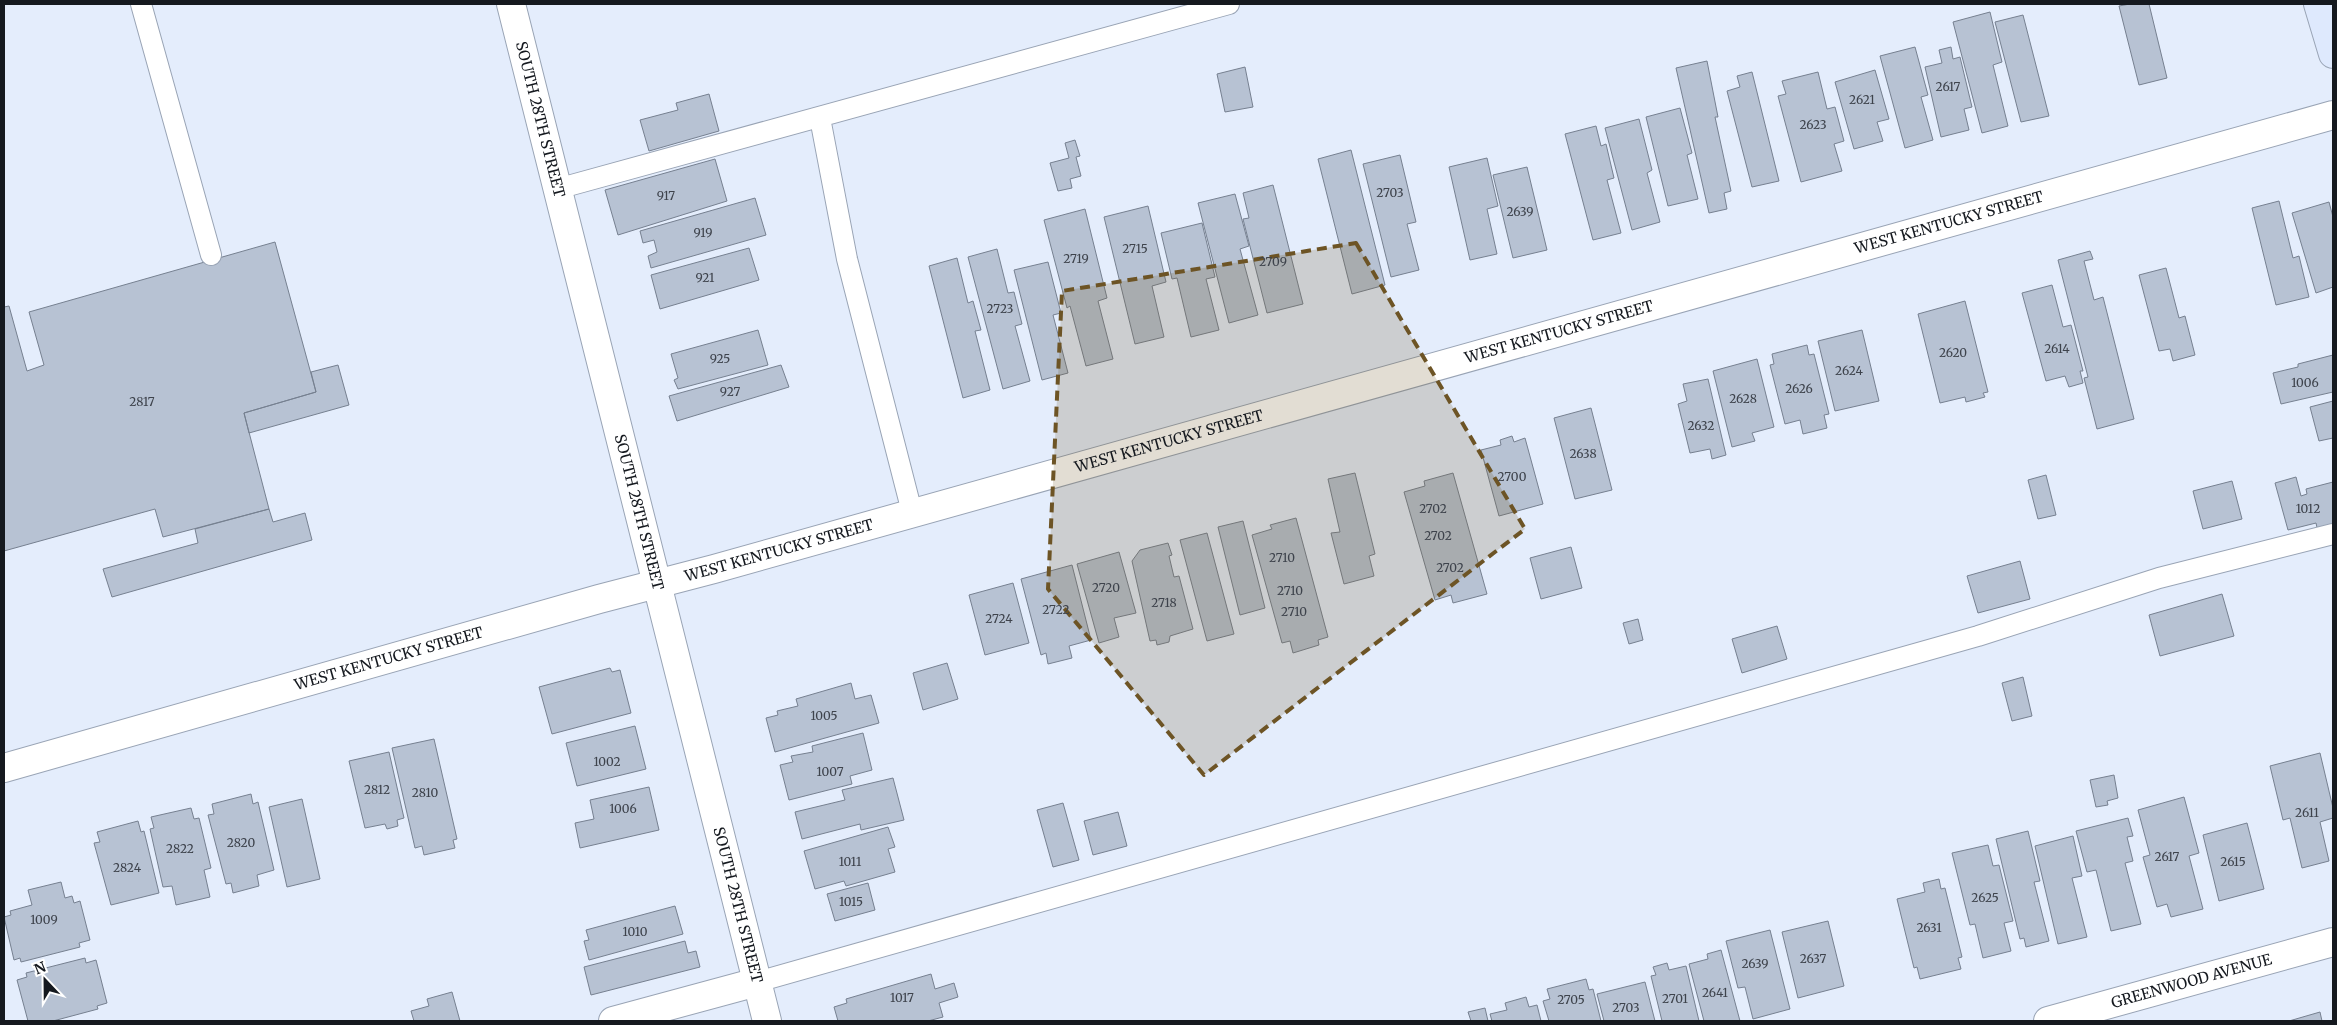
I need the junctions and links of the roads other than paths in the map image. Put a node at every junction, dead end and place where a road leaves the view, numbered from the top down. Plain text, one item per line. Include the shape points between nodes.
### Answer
1 (141, 4) edge
2 (510, 4) edge
3 (1229, 4) edge
4 (2318, 4) edge
5 (2333, 54) edge
6 (2333, 115) edge
7 (820, 118) junction
8 (557, 189) junction
9 (210, 255) dead end
10 (912, 512) junction
11 (2333, 534) edge
12 (657, 584) junction
13 (4, 768) edge
14 (2333, 942) edge
15 (757, 982) junction
16 (613, 1021) edge
17 (767, 1021) edge
18 (2048, 1021) edge

1 - 9 lane
2 - 8 street, SOUTH 28TH STREET
3 - 7 lane
4 - 5 street
6 - 10 street, WEST KENTUCKY STREET
7 - 8 lane
7 - 10 lane via 847,260
8 - 12 street, SOUTH 28TH STREET
10 - 12 street, WEST KENTUCKY STREET
11 - 15 lane via 2159,578 1978,636
12 - 13 street, WEST KENTUCKY STREET
12 - 15 street, SOUTH 28TH STREET
14 - 18 street, GREENWOOD AVENUE
15 - 16 street
15 - 17 street, SOUTH 28TH STREET

